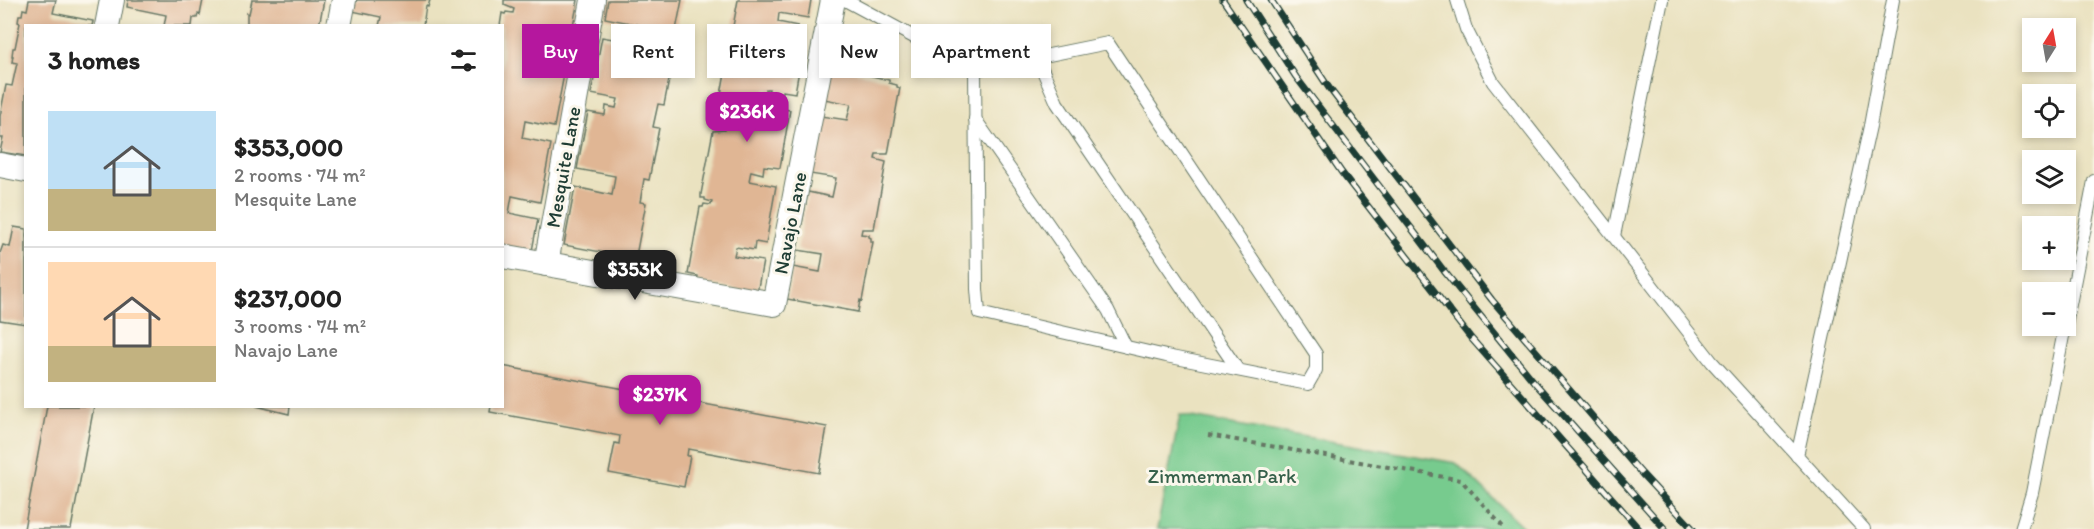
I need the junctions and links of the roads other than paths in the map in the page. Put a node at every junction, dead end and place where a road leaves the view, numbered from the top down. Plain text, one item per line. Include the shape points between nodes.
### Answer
1 (112, 0) edge
2 (344, 0) edge
3 (593, 0) edge
4 (833, 0) edge
5 (845, 0) edge
6 (1457, 0) edge
7 (1662, 0) edge
8 (1893, 0) edge
9 (107, 24) edge
10 (339, 24) edge
11 (911, 36) edge
12 (1051, 54) edge
13 (975, 78) edge
14 (1047, 78) edge
15 (975, 119) junction
16 (0, 165) edge
17 (24, 170) edge
18 (2094, 181) edge
19 (1614, 236) junction
20 (504, 256) edge
21 (546, 264) junction
22 (2074, 282) edge
23 (2063, 336) edge
24 (1125, 347) junction
25 (1238, 370) junction
26 (1797, 456) junction
27 (1864, 529) edge
28 (2021, 529) edge

1 - 9 street
2 - 10 street
3 - 21 street, Mesquite Lane
4 - 21 street, Navajo Lane via 774,304
5 - 11 lane
6 - 19 lane via 1466,29 1494,82
7 - 19 lane
8 - 26 lane via 1870,126
12 - 25 lane via 1108,43 1316,354 1317,370 1308,384
13 - 15 lane
14 - 25 lane via 1058,103
15 - 24 lane via 1108,310
15 - 24 lane via 979,313
16 - 17 street
18 - 22 lane
19 - 26 lane via 1712,362
20 - 21 street
23 - 28 lane via 2032,493
24 - 25 lane
26 - 27 lane

